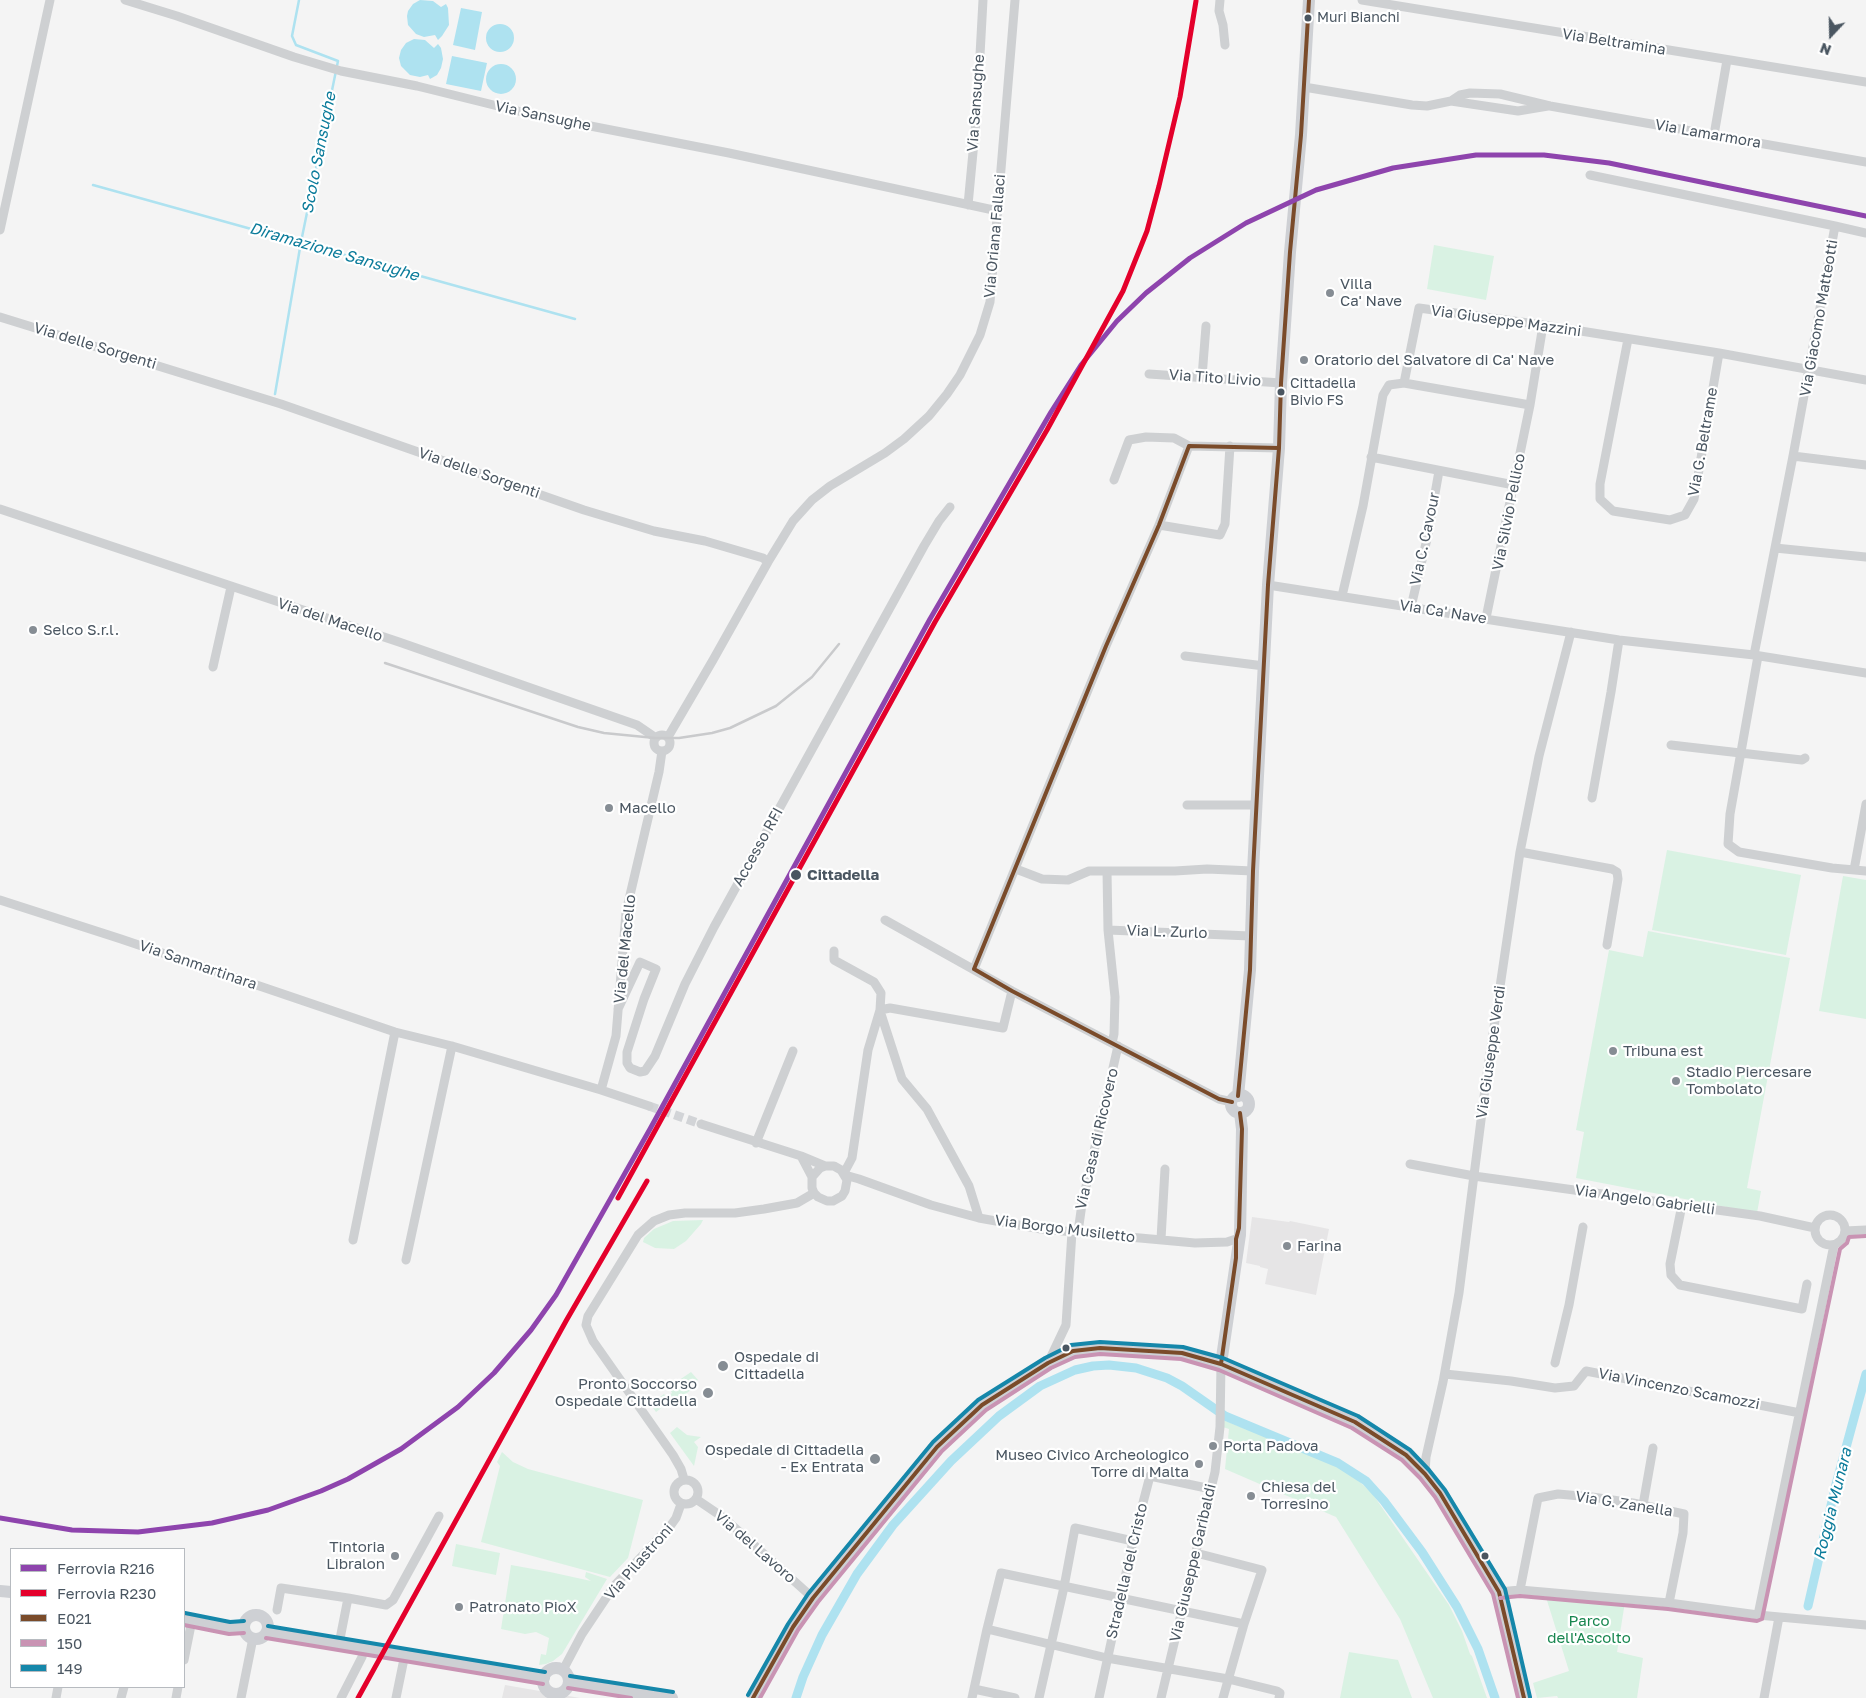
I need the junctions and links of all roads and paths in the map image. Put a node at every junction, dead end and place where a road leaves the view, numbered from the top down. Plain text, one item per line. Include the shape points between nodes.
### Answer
1 (50, 0) edge
2 (124, 0) edge
3 (983, 0) edge
4 (1015, 0) edge
5 (1220, 0) edge
6 (1309, 0) edge
7 (1362, 0) edge
8 (1225, 45) dead end
9 (1727, 60) junction
10 (1866, 82) edge
11 (1304, 87) junction
12 (1451, 101) junction
13 (1550, 106) junction
14 (1714, 135) junction
15 (1866, 162) edge
16 (1590, 175) dead end
17 (968, 205) junction
18 (998, 211) junction
19 (1835, 226) junction
20 (0, 230) edge
21 (1866, 233) edge
22 (0, 317) edge
23 (1543, 325) junction
24 (1206, 326) dead end
25 (1628, 339) junction
26 (1719, 353) junction
27 (1809, 371) junction
28 (1149, 374) dead end
29 (1202, 377) junction
30 (1866, 380) edge
31 (1281, 383) junction
32 (1404, 383) junction
33 (1530, 405) junction
34 (1189, 446) junction
35 (1230, 446) junction
36 (1279, 448) junction
37 (1793, 456) junction
38 (1371, 457) junction
39 (1866, 465) edge
40 (1439, 471) junction
41 (1114, 480) dead end
42 (1514, 485) junction
43 (950, 507) dead end
44 (0, 509) edge
45 (1159, 525) junction
46 (1775, 548) junction
47 (1866, 557) edge
48 (768, 562) junction
49 (1268, 585) junction
50 (231, 587) junction
51 (1342, 596) junction
52 (1411, 607) junction
53 (1486, 618) junction
54 (1571, 632) junction
55 (1619, 640) junction
56 (1756, 655) junction
57 (1185, 656) dead end
58 (213, 666) dead end
59 (1264, 666) junction
60 (1866, 674) edge
61 (668, 737) junction
62 (656, 738) junction
63 (1671, 745) dead end
64 (662, 751) junction
65 (1740, 752) junction
66 (1805, 758) dead end
67 (1592, 798) dead end
68 (1866, 804) edge
69 (1187, 805) dead end
70 (1256, 805) junction
71 (1520, 852) junction
72 (1016, 869) junction
73 (1854, 870) junction
74 (1107, 871) junction
75 (1252, 871) junction
76 (1866, 871) edge
77 (0, 900) edge
78 (885, 920) dead end
79 (1108, 930) junction
80 (1250, 936) junction
81 (1607, 945) dead end
82 (834, 951) dead end
83 (974, 969) junction
84 (1012, 991) junction
85 (618, 1009) junction
86 (880, 1010) junction
87 (395, 1032) junction
88 (1115, 1041) junction
89 (452, 1046) junction
90 (793, 1051) dead end
91 (601, 1090) junction
92 (1235, 1099) junction
93 (649, 1106) tunnel mouth
94 (701, 1124) tunnel mouth
95 (756, 1143) junction
96 (801, 1156) junction
97 (1410, 1164) dead end
98 (825, 1166) junction
99 (1165, 1169) dead end
100 (844, 1174) junction
101 (1474, 1176) junction
102 (812, 1177) junction
103 (868, 1183) junction
104 (845, 1192) junction
105 (814, 1193) junction
106 (1682, 1205) junction
107 (979, 1218) junction
108 (1583, 1227) dead end
109 (1815, 1228) junction
110 (1866, 1230) edge
111 (1844, 1231) junction
112 (1075, 1232) junction
113 (1237, 1233) junction
114 (1161, 1239) junction
115 (353, 1240) dead end
116 (1834, 1244) junction
117 (406, 1260) dead end
118 (1808, 1284) dead end
119 (1048, 1363) junction
120 (1555, 1363) dead end
121 (1222, 1364) junction
122 (1445, 1374) junction
123 (1800, 1412) junction
124 (1653, 1448) dead end
125 (1425, 1474) junction
126 (684, 1480) junction
127 (1211, 1489) junction
128 (696, 1499) junction
129 (682, 1504) junction
130 (1643, 1505) junction
131 (439, 1516) dead end
132 (1133, 1541) junction
133 (1196, 1553) junction
134 (1064, 1587) junction
135 (1520, 1590) junction
136 (1499, 1592) junction
137 (348, 1598) junction
138 (813, 1598) junction
139 (1121, 1599) junction
140 (1669, 1603) junction
141 (277, 1610) dead end
142 (1182, 1610) junction
143 (1758, 1615) junction
144 (1779, 1617) junction
145 (188, 1620) edge
146 (1244, 1624) junction
147 (1866, 1625) edge
148 (244, 1627) junction
149 (987, 1629) junction
150 (267, 1632) junction
151 (253, 1638) junction
152 (339, 1644) junction
153 (1050, 1645) junction
154 (364, 1648) junction
155 (185, 1650) edge
156 (405, 1654) junction
157 (1107, 1658) junction
158 (1169, 1668) junction
159 (566, 1676) junction
160 (544, 1678) junction
161 (1228, 1679) junction
162 (973, 1694) edge
163 (241, 1698) edge
164 (340, 1698) edge
165 (396, 1698) edge
166 (672, 1698) edge
167 (753, 1698) edge
168 (1015, 1698) edge
169 (1039, 1698) edge
170 (1099, 1698) edge
171 (1160, 1698) edge
172 (1223, 1698) edge
173 (1279, 1698) edge
174 (1524, 1698) edge
175 (1764, 1698) edge

1 - 20 street
2 - 17 street, Via Sansughe via 338,69 534,115
3 - 17 street, Via Sansughe
4 - 18 street, Via Oriana Fallaci
5 - 8 street
6 - 11 street
7 - 9 street, Via Beltramina
9 - 10 street, Via Beltramina
9 - 14 street
11 - 12 street, Via Lamarmora via 1412,105 1427,106
11 - 31 street
12 - 13 street, Via Lamarmora via 1510,111
12 - 13 street, Via Lamarmora via 1460,95 1480,92
13 - 14 street, Via Lamarmora
14 - 15 street, Via Lamarmora
16 - 19 street, Via Giacomo Matteotti
17 - 18 street, Via Sansughe
18 - 48 street, Via Oriana Fallaci via 990,302 980,335 960,376 929,416 904,439 812,500 793,521
19 - 21 street
19 - 27 street, Via Giacomo Matteotti
22 - 48 street, Via delle Sorgenti via 281,404 593,512 654,531 706,541
23 - 25 street, Via Giuseppe Mazzini
23 - 32 street, Via Giuseppe Mazzini via 1419,308
23 - 33 street, Via Silvio Pellico
24 - 29 street
25 - 26 street, Via Giuseppe Mazzini
25 - 26 street, Via G. Beltrame via 1600,484 1600,499 1614,511 1670,520 1685,515 1694,499
26 - 27 street, Via Giuseppe Mazzini
27 - 30 street, Via Giuseppe Mazzini
27 - 37 street, Via Giacomo Matteotti
28 - 29 street, Via Tito Livio
29 - 31 street, Via Tito Livio
31 - 36 street
32 - 33 street
32 - 38 street via 1389,385 1383,394
33 - 42 street, Via Silvio Pellico
34 - 35 street
34 - 41 street via 1174,438 1129,440
34 - 45 street
35 - 36 street
35 - 45 street via 1225,524 1220,535
36 - 49 street
37 - 39 street
37 - 46 street, Via Giacomo Matteotti
38 - 40 street, Via C. Cavour
38 - 51 street
40 - 42 street, Via C. Cavour
40 - 52 street, Via C. Cavour
42 - 53 street, Via Silvio Pellico
43 - 85 street, Accesso RFI via 924,546 718,919 645,1071 630,1068 627,1052 656,970 639,963
44 - 50 street, Via del Macello
45 - 72 street
46 - 47 street
46 - 56 street, Via Giacomo Matteotti
48 - 61 street
49 - 51 street, Via Ca' Nave
49 - 59 street
50 - 58 street
50 - 62 street, Via del Macello via 637,724
51 - 52 street, Via Ca' Nave
52 - 53 street, Via Ca' Nave
53 - 54 street, Via Ca' Nave
54 - 55 street, Via Ca' Nave
54 - 71 street, Via Giuseppe Verdi via 1539,756
55 - 56 street, Via Ca' Nave
55 - 67 street
56 - 60 street, Via Ca' Nave
56 - 65 street, Via Giacomo Matteotti
57 - 59 street
59 - 70 street
61 - 62 street via 660,735
61 - 64 street, Via del Macello via 669,747
62 - 64 street, Via del Macello via 655,746
63 - 65 street
64 - 85 street, Via del Macello via 626,912
65 - 66 street
65 - 73 street, Via Giacomo Matteotti via 1728,844 1738,852
68 - 73 street
69 - 70 street
70 - 75 street
71 - 81 street via 1617,872
71 - 101 street, Via Giuseppe Verdi
72 - 74 street via 1042,879 1068,880 1090,871
72 - 83 street
73 - 76 street
74 - 75 street
74 - 79 street
75 - 80 street
77 - 87 street, Via Sanmartinara
78 - 83 street
79 - 80 street, Via L. Zurlo
79 - 88 street, Via L. Zurlo via 1115,997
80 - 92 street via 1250,970
82 - 86 street via 834,960 874,982 881,993
83 - 84 street
84 - 86 street via 1003,1028 890,1008
84 - 88 street
85 - 91 street, Via del Macello via 616,1036
86 - 100 street via 868,1050 852,1158
86 - 107 street via 902,1079 927,1109 969,1186
87 - 89 street, Via Sanmartinara
87 - 115 street
88 - 92 street via 1219,1099
88 - 112 street, Via Casa di Ricovero
89 - 91 street, Via Sanmartinara
89 - 117 street
90 - 95 street
91 - 93 street, Via Sanmartinara
92 - 113 street via 1244,1097 1249,1102 1246,1111 1240,1113
94 - 95 street
95 - 96 street
96 - 98 street
96 - 102 street
97 - 101 street, Via Angelo Gabrielli
98 - 100 street via 834,1166
98 - 102 street
99 - 114 street
100 - 103 street, Via Borgo Musiletto
100 - 104 street via 847,1180
101 - 106 street, Via Angelo Gabrielli
101 - 122 street, Via Giuseppe Verdi
102 - 105 street
103 - 104 street
103 - 107 street, Via Borgo Musiletto
104 - 105 street via 833,1201 822,1200
105 - 126 street via 796,1203 754,1211 685,1213 654,1221 638,1235 588,1316 586,1325 593,1341 673,1456
106 - 109 street, Via Angelo Gabrielli
106 - 118 street via 1670,1264 1671,1275 1680,1285 1802,1310
107 - 112 street, Via Borgo Musiletto
108 - 120 street
109 - 111 street via 1820,1218 1831,1216 1842,1222
109 - 116 street via 1820,1242
110 - 111 street
111 - 116 street via 1842,1239
112 - 114 street, Via Borgo Musiletto
112 - 119 street, Via Casa di Ricovero via 1066,1326
113 - 114 street, Via Borgo Musiletto via 1227,1242
113 - 121 street
116 - 123 street
119 - 121 street via 1073,1351 1100,1348 1182,1353
119 - 138 street via 982,1405 937,1447
121 - 125 street via 1355,1422 1406,1456
121 - 127 street, Via Giuseppe Garibaldi via 1220,1428
122 - 123 street, Via Vincenzo Scamozzi via 1561,1388 1574,1386 1586,1371
122 - 125 street, Via Giuseppe Verdi
123 - 143 street
124 - 130 street
125 - 136 street via 1456,1518
126 - 128 street via 691,1480 696,1485
126 - 129 street via 673,1489 674,1496
127 - 132 street, Stradella del Cristo via 1150,1476
127 - 133 street, Via Giuseppe Garibaldi
128 - 129 street via 690,1504
128 - 138 street, Via del Lavoro via 724,1518
129 - 159 street, Via Pilastroni via 672,1525 614,1586 582,1634
130 - 135 street, Via G. Zanella via 1558,1494 1538,1498
130 - 140 street, Via G. Zanella via 1684,1514
131 - 137 street via 393,1600 386,1604
132 - 134 street via 1075,1528
132 - 139 street, Stradella del Cristo
133 - 142 street, Via Giuseppe Garibaldi
133 - 146 street via 1262,1570
134 - 139 street
134 - 149 street via 1001,1573
134 - 153 street
135 - 136 street
135 - 140 street
136 - 174 street
137 - 141 street via 281,1588
137 - 152 street
138 - 167 street
139 - 142 street
139 - 157 street, Stradella del Cristo
140 - 143 street
142 - 146 street
142 - 158 street, Via Giuseppe Garibaldi
143 - 144 street
144 - 147 street
144 - 175 street
145 - 148 street via 230,1628
145 - 155 street
146 - 161 street
148 - 150 street via 249,1617 259,1615 267,1622
148 - 151 street
149 - 153 street
149 - 162 street
150 - 151 street
150 - 152 street
151 - 163 street
152 - 154 street
153 - 157 street
153 - 169 street
154 - 156 street
154 - 164 street
156 - 160 street
156 - 165 street
157 - 158 street
157 - 170 street, Stradella del Cristo
158 - 161 street
158 - 171 street, Via Giuseppe Garibaldi
159 - 160 street via 554,1668
159 - 160 street via 564,1691 554,1693 545,1688
159 - 166 street
161 - 172 street
161 - 173 street via 1277,1691
162 - 168 street

